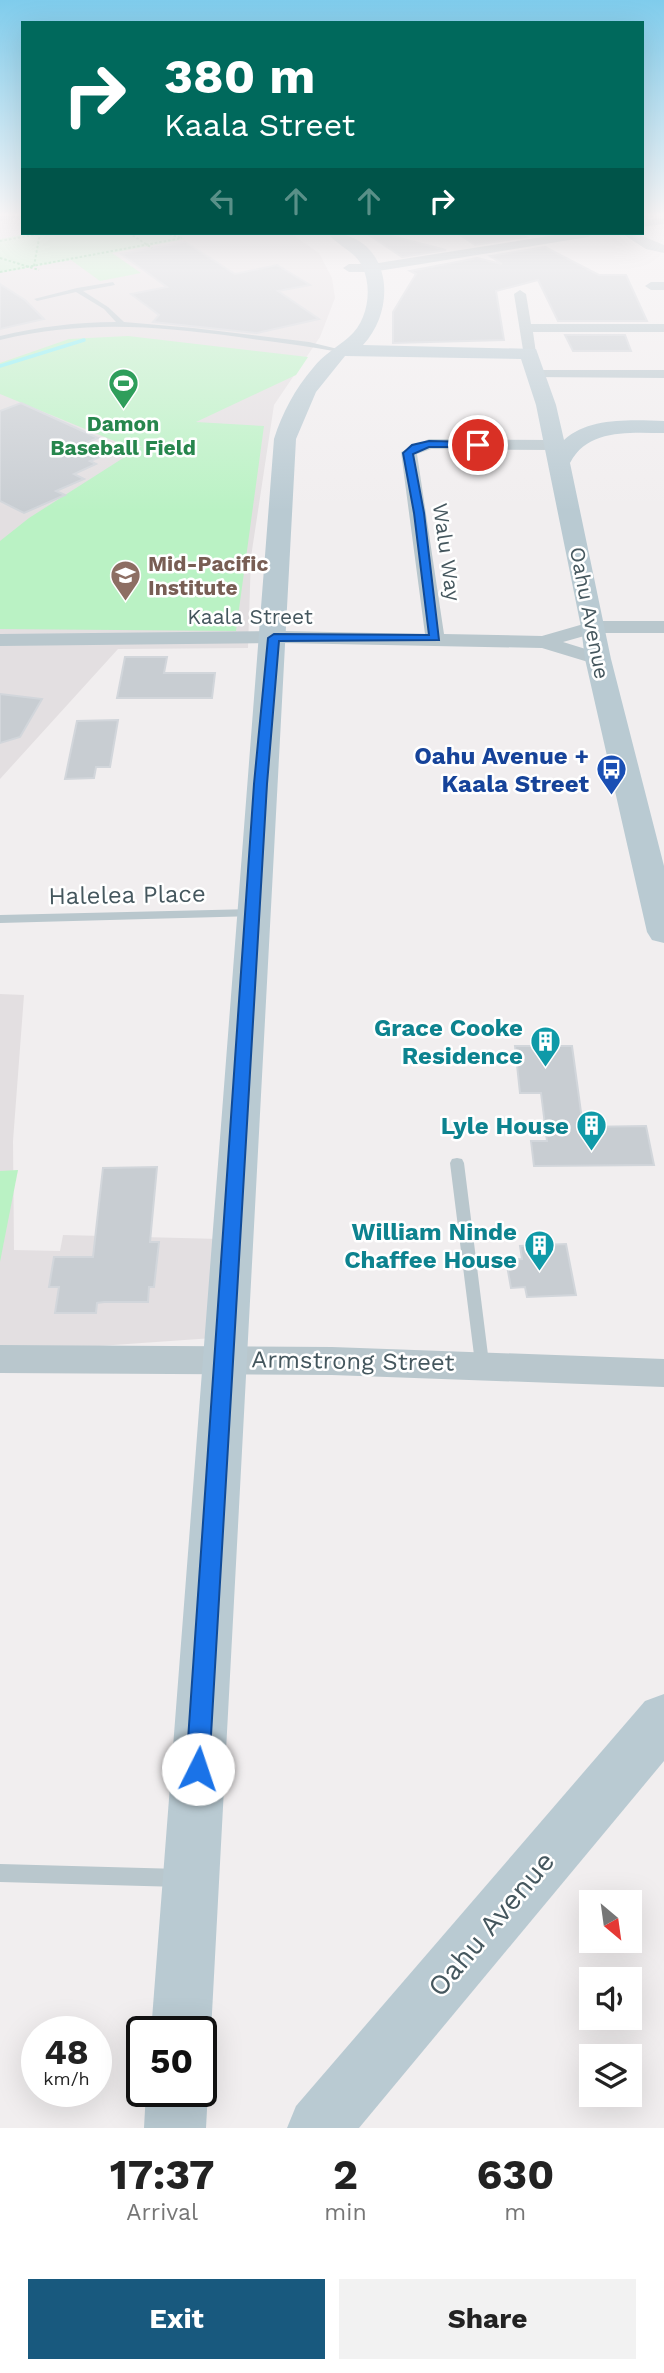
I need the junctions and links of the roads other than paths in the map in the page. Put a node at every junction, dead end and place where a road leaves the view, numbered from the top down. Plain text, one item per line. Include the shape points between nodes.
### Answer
1 (110, 312) edge
2 (373, 312) edge
3 (523, 312) edge
4 (121, 323) junction
5 (341, 328) dead end
6 (525, 328) junction
7 (664, 328) edge
8 (0, 338) edge
9 (0, 346) edge
10 (339, 351) junction
11 (529, 353) junction
12 (537, 374) junction
13 (664, 374) edge
14 (546, 405) junction
15 (664, 427) edge
16 (613, 428) junction
17 (554, 446) junction
18 (594, 627) junction
19 (664, 627) edge
20 (274, 638) junction
21 (435, 638) junction
22 (0, 640) edge
23 (543, 642) junction
24 (598, 659) junction
25 (254, 914) junction
26 (0, 919) edge
27 (664, 932) edge
28 (457, 1163) dead end
29 (224, 1358) junction
30 (0, 1359) edge
31 (482, 1363) junction
32 (664, 1373) edge
33 (664, 1720) edge
34 (0, 1873) edge
35 (191, 1878) junction
36 (182, 2016) edge
37 (176, 2107) edge
38 (175, 2128) edge
39 (318, 2128) edge

1 - 4 lane
2 - 10 main road via 358,340
3 - 6 street, Oahu Avenue
4 - 8 lane via 68,324
4 - 10 lane
5 - 10 main road via 336,336
6 - 7 street
6 - 11 street, Oahu Avenue
9 - 10 lane via 53,333 106,330
10 - 11 main road
10 - 20 main road via 301,399 285,439
11 - 12 main road, Oahu Avenue
12 - 13 street
12 - 14 main road, Oahu Avenue
14 - 16 main road via 566,418
14 - 17 main road, Oahu Avenue
15 - 16 main road
16 - 17 main road
16 - 17 main road via 573,441 564,450
17 - 18 main road, Oahu Avenue
17 - 21 street, Walu Way via 429,444 409,452
18 - 19 street, Kaala Street
18 - 23 street, Kaala Street
18 - 24 main road, Oahu Avenue
20 - 21 street, Kaala Street
20 - 22 street, Kaala Street
20 - 25 main road
21 - 23 street, Kaala Street
23 - 24 street, Kaala Street
24 - 27 main road, Oahu Avenue
25 - 26 lane, Halelea Place
25 - 29 main road
28 - 31 lane
29 - 30 street, Armstrong Street
29 - 31 street, Armstrong Street
29 - 35 main road
31 - 32 street, Armstrong Street
33 - 39 main road, Oahu Avenue
34 - 35 lane
35 - 36 main road
37 - 38 main road

